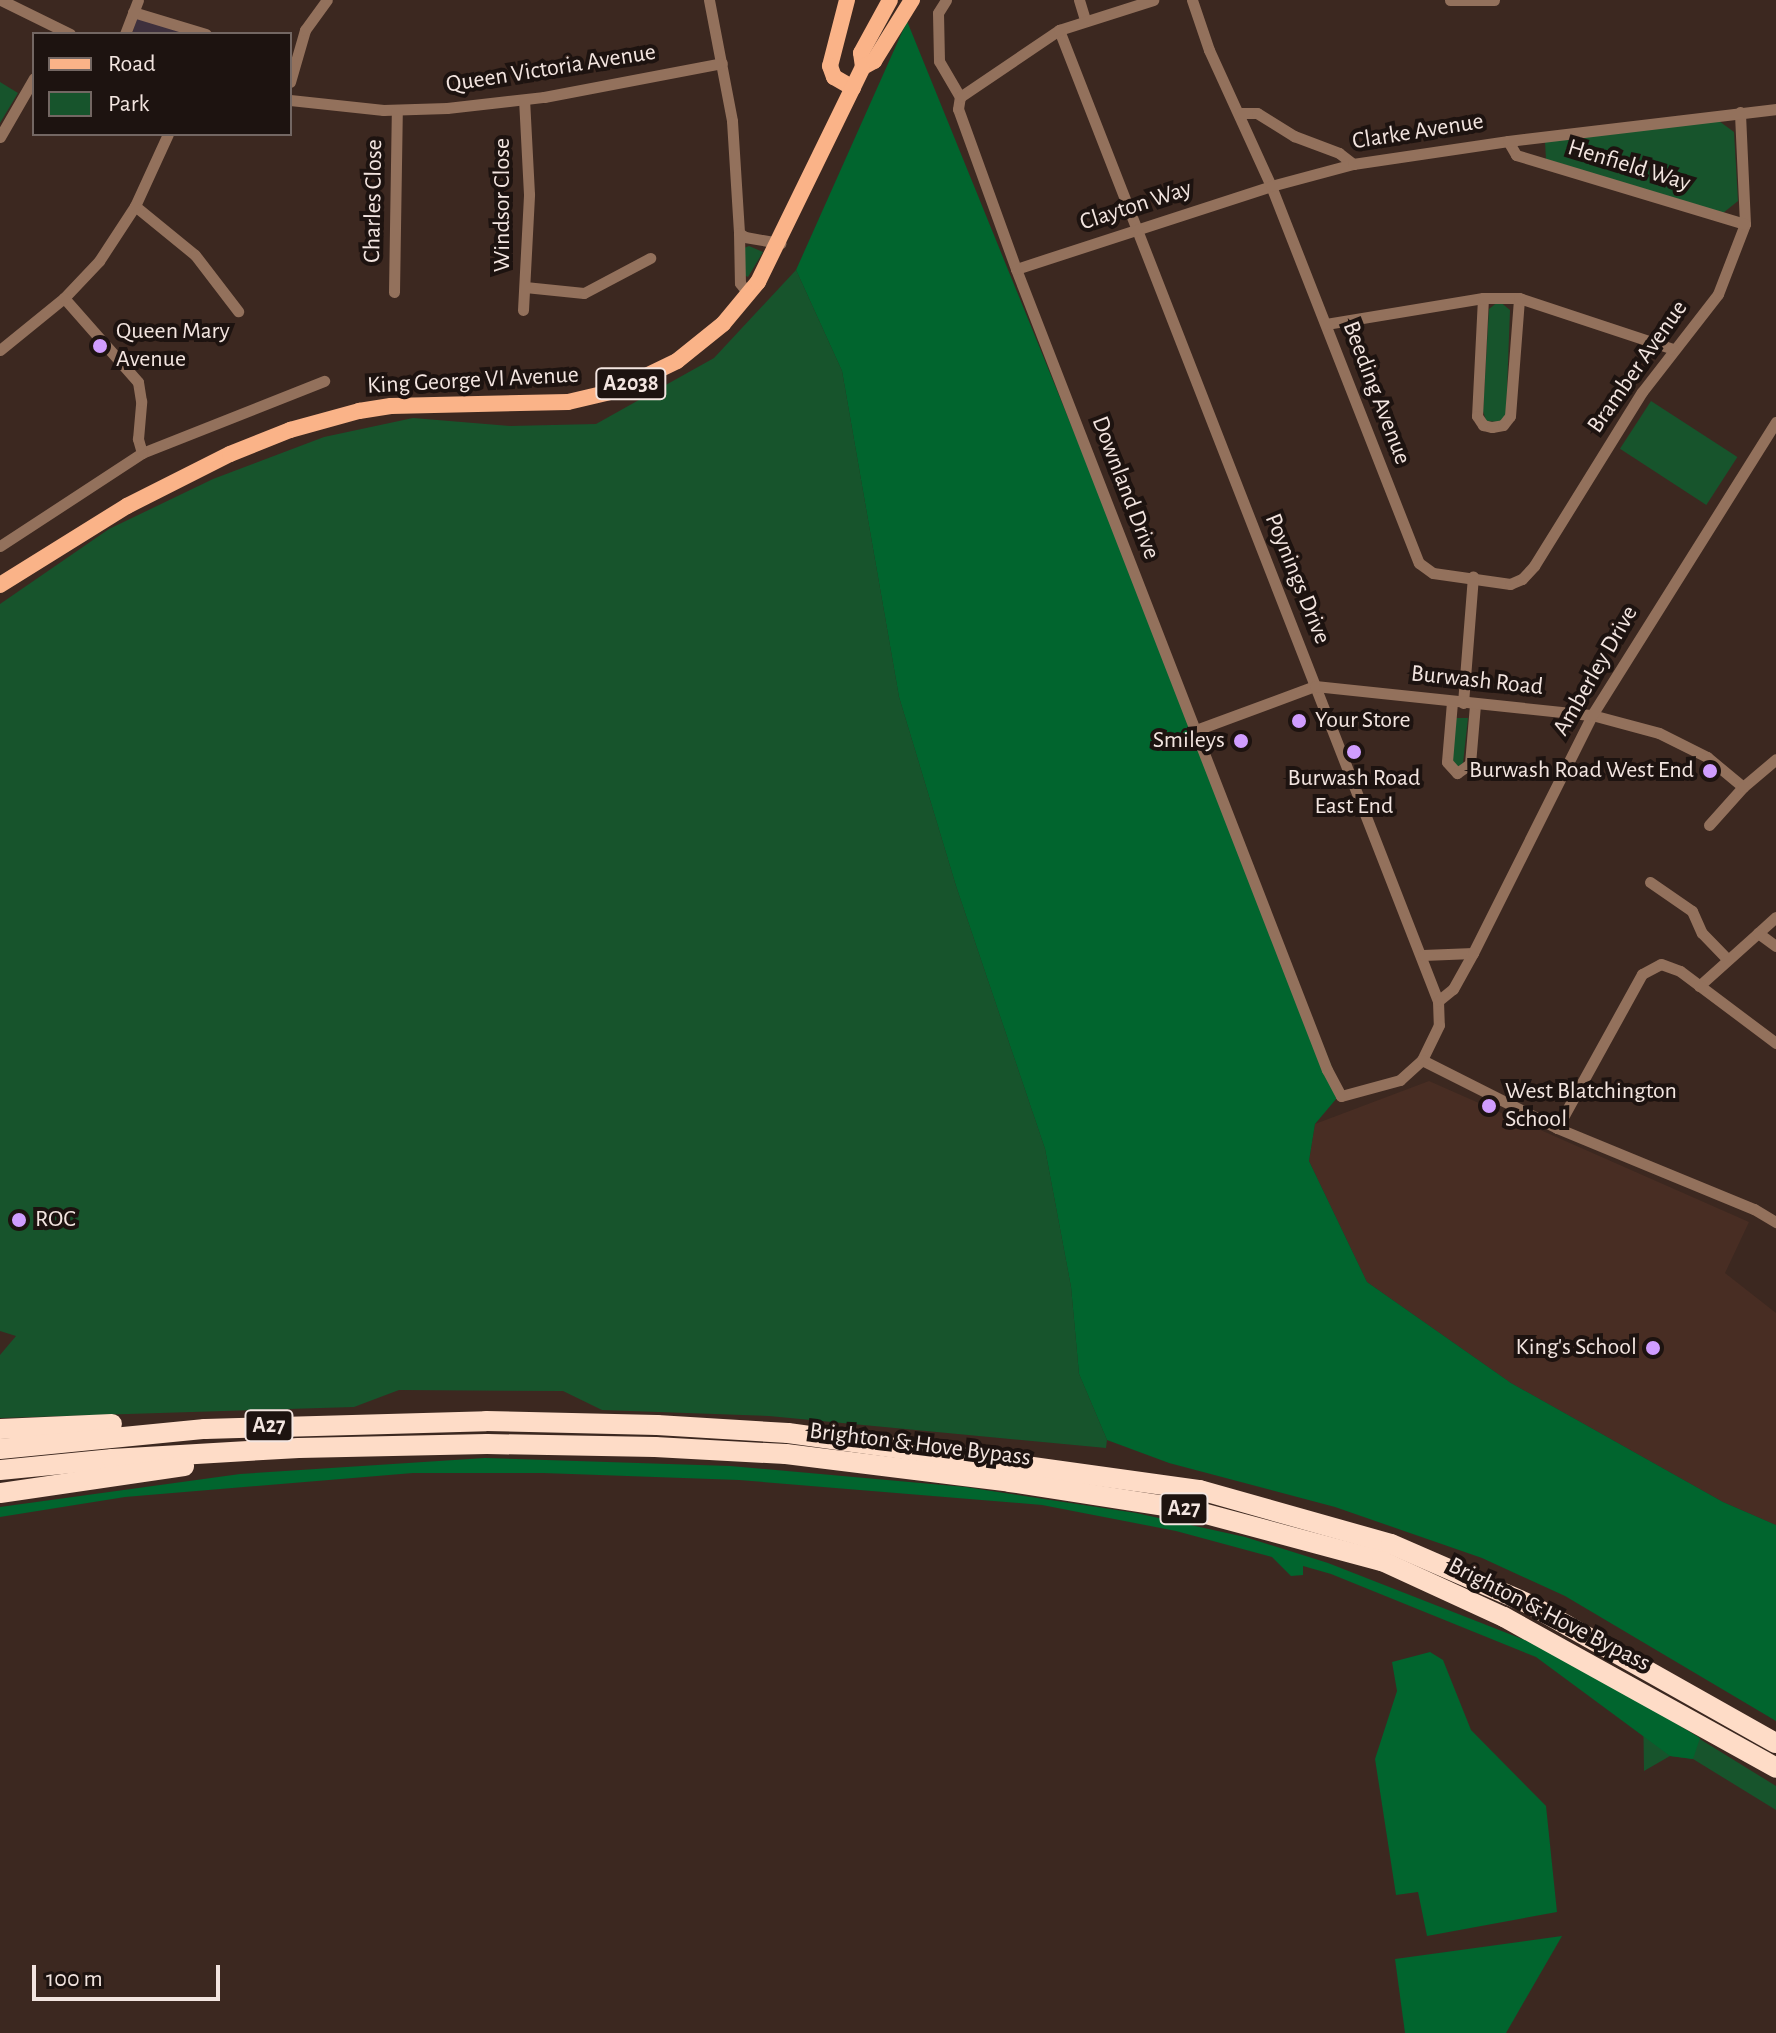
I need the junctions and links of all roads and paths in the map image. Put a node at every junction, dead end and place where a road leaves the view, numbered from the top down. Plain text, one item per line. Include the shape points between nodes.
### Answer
1 (1, 0) edge
2 (709, 0) edge
3 (847, 0) edge
4 (890, 0) edge
5 (912, 0) edge
6 (946, 0) edge
7 (1079, 0) edge
8 (1153, 0) edge
9 (1192, 0) edge
10 (1450, 0) edge
11 (1494, 0) edge
12 (322, 2) edge
13 (136, 6) edge
14 (1085, 20) junction
15 (1059, 30) junction
16 (61, 32) edge
17 (126, 32) edge
18 (201, 32) edge
19 (292, 60) edge
20 (722, 63) junction
21 (863, 67) junction
22 (32, 81) edge
23 (853, 88) junction
24 (960, 97) junction
25 (292, 100) edge
26 (524, 100) junction
27 (1776, 109) edge
28 (397, 110) junction
29 (1740, 112) junction
30 (1240, 113) junction
31 (167, 136) edge
32 (0, 137) edge
33 (1508, 141) junction
34 (1353, 164) junction
35 (1271, 186) junction
36 (135, 206) junction
37 (1745, 224) junction
38 (1135, 229) junction
39 (739, 233) junction
40 (780, 243) junction
41 (650, 258) dead end
42 (1016, 269) junction
43 (525, 287) junction
44 (394, 292) dead end
45 (749, 295) junction
46 (64, 298) junction
47 (1483, 298) junction
48 (1519, 298) junction
49 (523, 310) dead end
50 (238, 311) dead end
51 (1326, 324) junction
52 (1673, 349) junction
53 (0, 350) edge
54 (324, 381) dead end
55 (1776, 422) edge
56 (142, 453) junction
57 (0, 546) edge
58 (1473, 576) junction
59 (0, 585) edge
60 (1315, 686) junction
61 (1463, 703) junction
62 (1592, 715) junction
63 (1196, 730) junction
64 (1776, 759) edge
65 (1743, 787) junction
66 (1709, 825) dead end
67 (1650, 882) dead end
68 (1776, 917) edge
69 (1758, 933) junction
70 (1776, 946) edge
71 (1473, 953) junction
72 (1423, 955) junction
73 (1726, 958) junction
74 (1699, 986) junction
75 (1438, 1001) junction
76 (1776, 1043) edge
77 (1422, 1060) junction
78 (1341, 1096) joint
79 (1557, 1128) junction
80 (1776, 1222) edge
81 (0, 1429) edge
82 (205, 1429) junction
83 (299, 1448) junction
84 (0, 1449) edge
85 (0, 1470) edge
86 (0, 1493) edge
87 (1776, 1743) edge
88 (1776, 1768) edge

1 - 16 street
2 - 20 street
3 - 23 main road via 830,66 834,77
4 - 21 main road, King George VI Avenue / A2038 via 861,53
5 - 21 main road, King George VI Avenue / A2038 via 874,61
6 - 24 street, Downland Drive via 938,13 939,61
7 - 14 street
8 - 14 street
9 - 30 street
10 - 11 street
12 - 19 street
13 - 17 street
13 - 18 street
14 - 15 street
15 - 24 street
15 - 38 street, Poynings Drive
20 - 26 street, Queen Victoria Avenue
20 - 39 street via 732,121
21 - 23 main road, King George VI Avenue / A2038
22 - 32 street
23 - 40 main road, King George VI Avenue / A2038
24 - 42 street, Downland Drive via 958,109
25 - 28 street, Queen Victoria Avenue
26 - 28 street, Queen Victoria Avenue
26 - 43 street, Windsor Close via 529,194
27 - 29 street, Clarke Avenue
28 - 44 street, Charles Close
29 - 33 street, Clarke Avenue
29 - 37 street, Bramber Avenue
30 - 34 street via 1257,113
30 - 35 street
31 - 36 street
33 - 34 street, Clarke Avenue
33 - 37 street, Henfield Way via 1516,155
34 - 35 street, Clarke Avenue
35 - 38 street, Clayton Way
35 - 51 street, Beeding Avenue
36 - 46 street via 99,261
36 - 50 street via 195,255
37 - 52 street, Bramber Avenue via 1718,294
38 - 42 street, Clayton Way
38 - 60 street, Poynings Drive
39 - 40 street
39 - 45 street via 740,283
40 - 45 main road, King George VI Avenue / A2038
41 - 43 street via 584,293
42 - 63 street, Downland Drive
43 - 49 street, Windsor Close
45 - 59 main road, King George VI Avenue / A2038 via 693,350 615,391 536,406 391,406 290,430 127,506
46 - 53 street
46 - 56 street via 138,382
47 - 48 street
47 - 48 street via 1477,416 1492,427 1503,425 1510,416
47 - 51 street
48 - 52 street
51 - 58 street, Beeding Avenue via 1419,563 1433,573
52 - 58 street, Bramber Avenue via 1534,566 1510,584
54 - 56 street
55 - 62 street, Amberley Drive
56 - 57 street
58 - 61 street
60 - 61 street, Burwash Road
60 - 63 street, Burwash Road
60 - 72 street, Poynings Drive
61 - 61 street via 1470,764 1457,773 1447,762
61 - 62 street, Burwash Road
62 - 65 street, Burwash Road via 1659,733 1707,757
62 - 71 street, Amberley Drive
63 - 78 street, Downland Drive
64 - 65 street
65 - 66 street
67 - 73 street via 1692,911 1702,933
68 - 69 street
69 - 70 street
69 - 73 street
71 - 72 street
71 - 75 street, Amberley Drive via 1453,989
72 - 75 street, Poynings Drive
73 - 74 street
74 - 76 street
74 - 79 street via 1661,964 1642,974
75 - 77 street, Poynings Drive via 1439,1025
77 - 78 street, Poynings Drive via 1400,1080
77 - 79 street
79 - 80 street
81 - 82 highway, A27 via 109,1424
82 - 84 highway, Brighton & Hove Bypass / A27
82 - 87 highway, Brighton & Hove Bypass / A27 via 486,1421 788,1433 1200,1490 1391,1544 1529,1604
83 - 85 highway, Brighton & Hove Bypass / A27
83 - 86 highway, A27
83 - 88 highway, Brighton & Hove Bypass / A27 via 512,1444 786,1454 1191,1510 1382,1561 1504,1617

